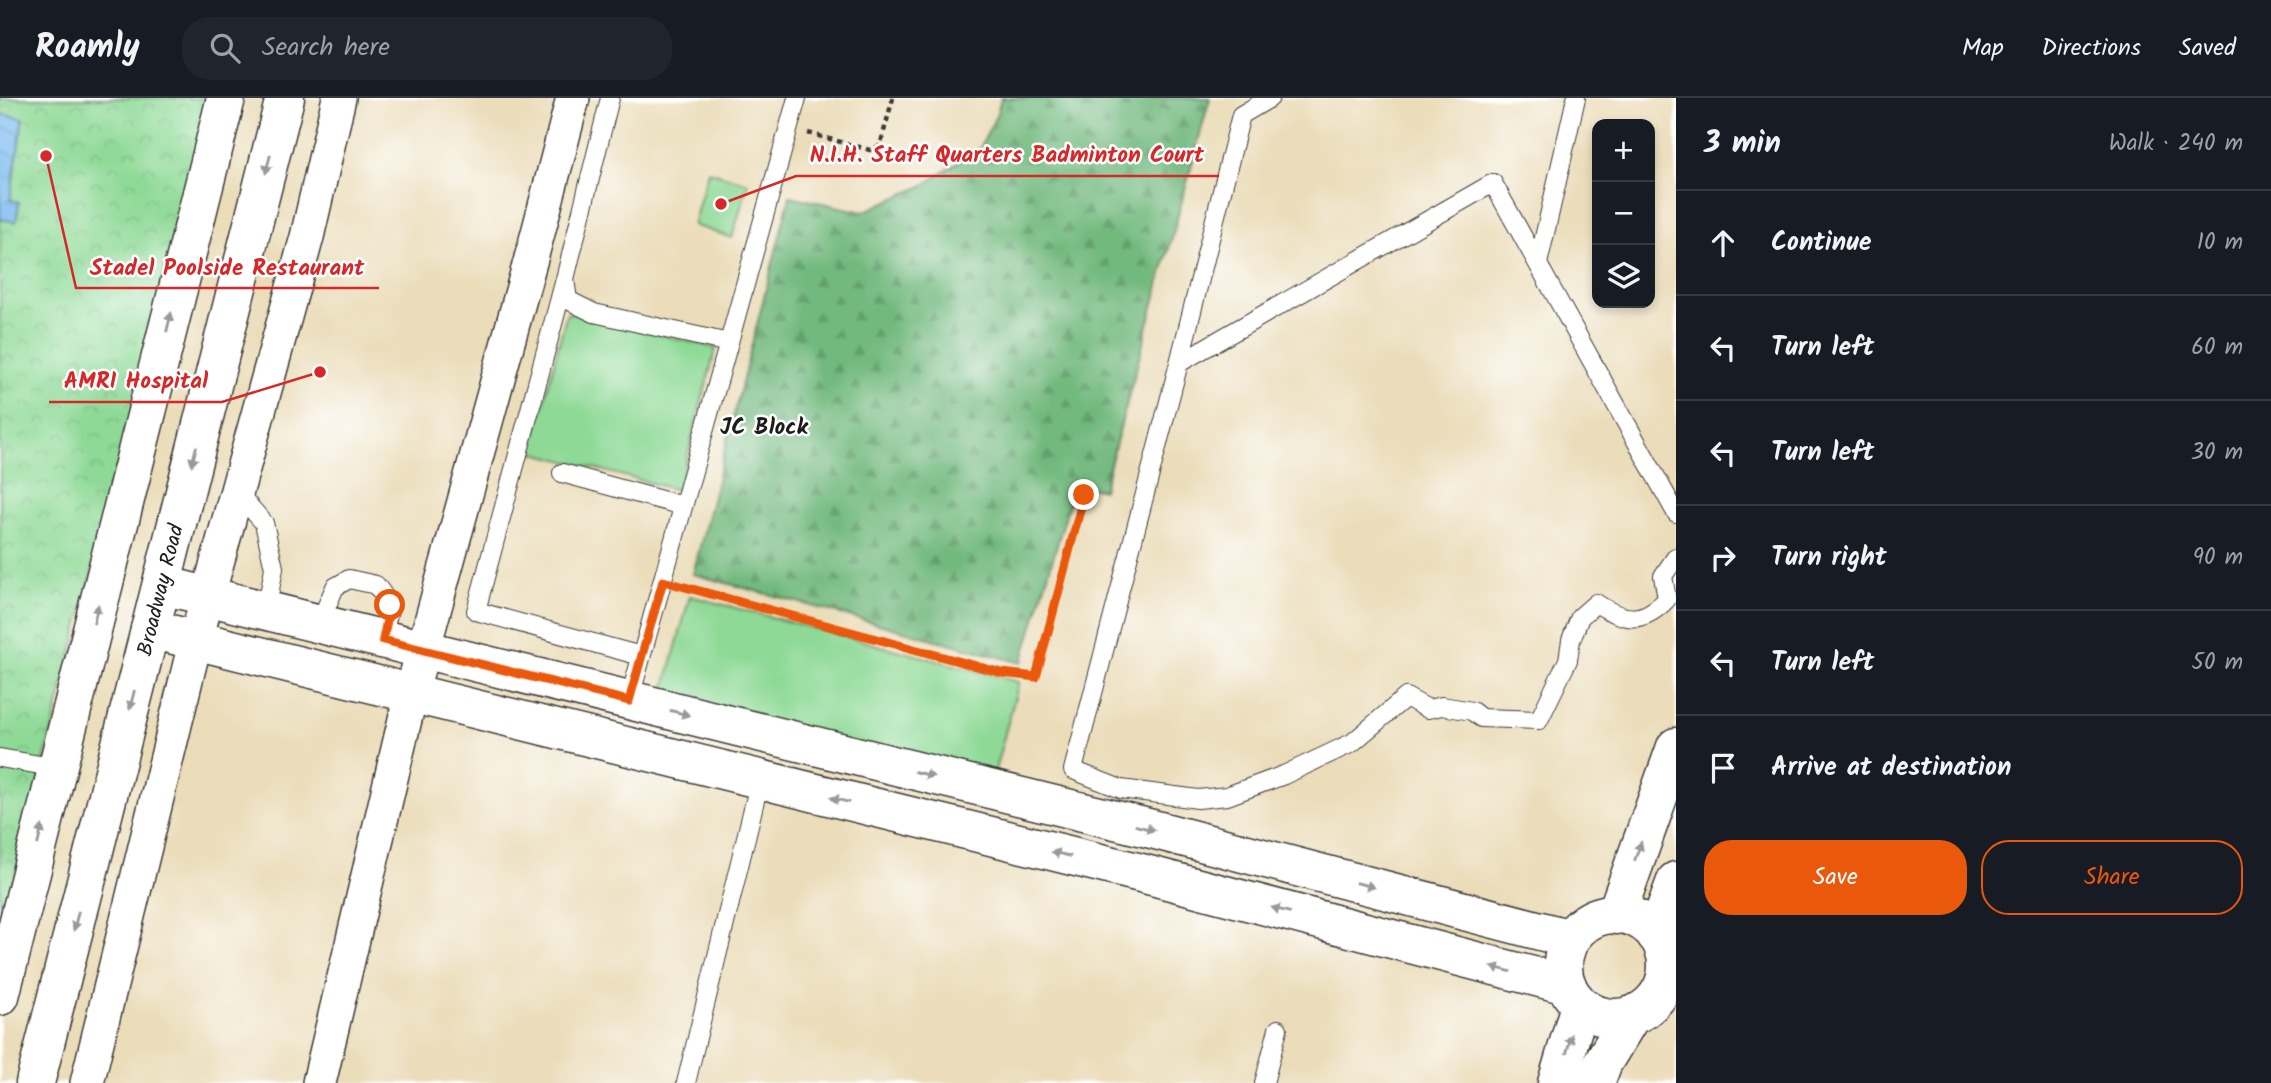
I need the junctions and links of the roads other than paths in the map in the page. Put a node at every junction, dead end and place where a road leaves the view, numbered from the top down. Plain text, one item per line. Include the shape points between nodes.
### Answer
1 (226, 98) edge
2 (285, 98) edge
3 (340, 98) edge
4 (573, 98) edge
5 (610, 98) edge
6 (797, 98) edge
7 (1270, 98) edge
8 (1576, 98) edge
9 (1538, 264) junction
10 (565, 279) junction
11 (729, 343) junction
12 (1179, 363) junction
13 (151, 394) junction
14 (206, 410) junction
15 (562, 473) dead end
16 (236, 491) junction
17 (683, 506) junction
18 (1676, 513) edge
19 (1676, 557) edge
20 (162, 585) junction
21 (208, 596) junction
22 (266, 611) junction
23 (319, 624) junction
24 (150, 629) junction
25 (196, 639) junction
26 (383, 640) junction
27 (423, 650) junction
28 (641, 656) junction
29 (411, 694) junction
30 (629, 701) junction
31 (1676, 747) edge
32 (0, 758) edge
33 (57, 768) junction
34 (760, 780) junction
35 (984, 789) junction
36 (973, 833) junction
37 (1676, 881) edge
38 (1616, 915) junction
39 (1570, 939) junction
40 (1666, 960) edge
41 (1574, 995) junction
42 (0, 996) edge
43 (1650, 1016) edge
44 (1278, 1029) dead end
45 (35, 1083) edge
46 (87, 1083) edge
47 (319, 1083) edge
48 (687, 1083) edge
49 (1264, 1083) edge
50 (1557, 1083) edge
51 (1595, 1083) edge

13 -> 1 street
2 -> 14 street, Broadway Road
3 - 16 street via 307,237
4 - 27 street
5 - 10 lane
6 - 11 lane
7 - 12 lane via 1241,115
8 - 9 lane
9 - 12 lane via 1493,183
9 - 18 lane
10 - 11 lane via 568,300 594,313
10 - 28 lane via 476,611
11 - 17 lane
12 - 19 lane via 1073,770 1121,789 1198,799 1227,796 1352,743 1406,697 1428,709 1442,706 1472,711 1481,718 1539,720 1568,660 1580,617 1596,603 1626,617 1654,612 1667,599 1663,576
13 - 14 street
33 -> 13 street
14 -> 20 street, Broadway Road
15 - 17 lane
16 - 21 street
16 - 22 lane via 264,523 274,568
17 - 28 lane
20 - 21 street
20 - 24 street, Broadway Road
21 - 22 street
21 - 25 street
22 - 23 street
23 - 26 street
23 - 26 lane via 335,587 349,579 376,585 390,605
24 - 25 street
24 -> 45 street, Broadway Road
25 - 29 street
25 - 46 street
26 - 27 street
27 - 29 street
27 - 30 street
28 - 30 lane
29 - 34 street
29 - 47 street
30 -> 35 street
38 -> 31 street
32 - 33 lane
42 -> 33 street
36 -> 34 street
34 - 48 lane
35 - 36 street
35 -> 39 street
41 -> 36 street via 1141,873
37 - 40 street
38 - 39 street via 1587,922
38 - 40 street via 1640,920
39 - 41 street via 1562,968
40 - 43 street via 1667,977
41 - 43 street via 1595,1015
50 -> 41 street
43 - 51 street via 1603,1062
44 - 49 lane

